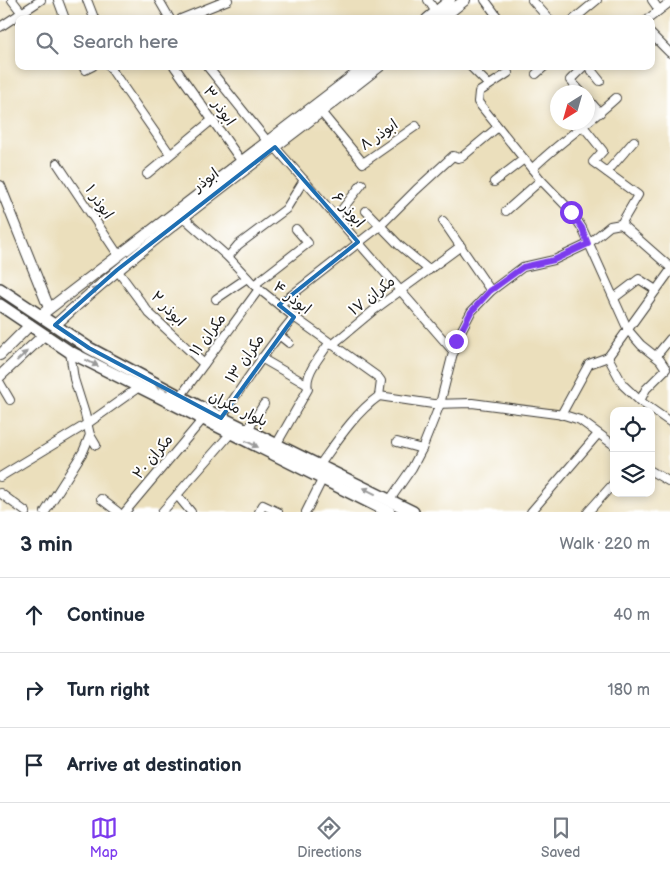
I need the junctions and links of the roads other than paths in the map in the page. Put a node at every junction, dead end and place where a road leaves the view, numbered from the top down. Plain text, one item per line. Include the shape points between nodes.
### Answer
1 (12, 0) edge
2 (41, 0) edge
3 (58, 0) edge
4 (87, 0) edge
5 (159, 0) edge
6 (228, 0) edge
7 (428, 0) edge
8 (450, 0) edge
9 (465, 0) edge
10 (485, 0) edge
11 (532, 0) edge
12 (597, 0) edge
13 (652, 0) edge
14 (670, 2) edge
15 (659, 10) junction
16 (22, 13) junction
17 (19, 15) edge
18 (64, 15) edge
19 (93, 15) edge
20 (168, 15) edge
21 (191, 15) edge
22 (439, 15) edge
23 (496, 15) edge
24 (543, 15) edge
25 (579, 15) edge
26 (653, 15) edge
27 (15, 18) edge
28 (0, 28) edge
29 (655, 38) edge
30 (670, 53) edge
31 (112, 70) edge
32 (177, 70) edge
33 (211, 70) edge
34 (361, 70) edge
35 (375, 70) edge
36 (474, 70) edge
37 (540, 70) edge
38 (580, 70) edge
39 (591, 70) edge
40 (508, 73) dead end
41 (536, 74) dead end
42 (600, 82) dead end
43 (488, 85) junction
44 (575, 85) edge
45 (616, 98) dead end
46 (595, 108) edge
47 (321, 112) junction
48 (600, 113) junction
49 (595, 117) edge
50 (212, 120) junction
51 (416, 126) dead end
52 (498, 127) junction
53 (578, 130) edge
54 (586, 130) edge
55 (634, 141) dead end
56 (271, 144) junction
57 (170, 154) junction
58 (524, 159) junction
59 (242, 162) junction
60 (57, 164) dead end
61 (532, 169) junction
62 (607, 172) junction
63 (147, 174) dead end
64 (304, 180) junction
65 (540, 180) junction
66 (494, 182) dead end
67 (362, 184) dead end
68 (0, 186) edge
69 (366, 211) dead end
70 (506, 211) dead end
71 (336, 216) junction
72 (183, 217) junction
73 (443, 221) dead end
74 (621, 224) junction
75 (380, 226) junction
76 (296, 229) dead end
77 (358, 242) junction
78 (143, 243) junction
79 (588, 244) junction
80 (460, 246) junction
81 (119, 256) junction
82 (228, 258) junction
83 (670, 267) edge
84 (117, 270) junction
85 (429, 270) junction
86 (670, 271) edge
87 (247, 278) junction
88 (256, 287) junction
89 (0, 289) edge
90 (656, 290) junction
91 (400, 291) junction
92 (490, 291) junction
93 (614, 298) junction
94 (216, 299) dead end
95 (0, 305) edge
96 (279, 305) junction
97 (45, 312) junction
98 (294, 317) junction
99 (30, 325) junction
100 (55, 325) junction
101 (628, 330) junction
102 (279, 334) junction
103 (44, 335) junction
104 (670, 339) edge
105 (289, 342) dead end
106 (331, 344) junction
107 (70, 352) junction
108 (454, 352) junction
109 (0, 355) edge
110 (656, 356) junction
111 (608, 357) junction
112 (261, 358) junction
113 (204, 364) junction
114 (0, 376) edge
115 (0, 383) edge
116 (306, 384) junction
117 (138, 387) junction
118 (379, 396) junction
119 (180, 397) junction
120 (10, 400) dead end
121 (640, 401) junction
122 (264, 404) dead end
123 (440, 404) junction
124 (561, 415) junction
125 (221, 418) junction
126 (203, 420) junction
127 (670, 422) edge
128 (88, 424) junction
129 (247, 431) junction
130 (231, 434) junction
131 (598, 434) junction
132 (90, 435) junction
133 (397, 442) dead end
134 (610, 442) edge
135 (96, 445) dead end
136 (276, 445) junction
137 (422, 449) junction
138 (319, 466) junction
139 (655, 473) edge
140 (0, 477) edge
141 (322, 480) junction
142 (670, 482) edge
143 (610, 487) edge
144 (0, 493) edge
145 (177, 495) junction
146 (100, 499) dead end
147 (389, 506) edge
148 (26, 512) edge
149 (45, 512) edge
150 (118, 512) edge
151 (124, 512) edge
152 (162, 512) edge
153 (191, 512) edge
154 (260, 512) edge
155 (278, 512) edge
156 (306, 512) edge
157 (413, 512) edge
158 (531, 512) edge
159 (588, 512) edge

1 - 16 street
2 - 16 street
3 - 18 street
4 - 19 street
5 - 20 street
6 - 21 street
7 - 22 street
8 - 22 main road
9 - 22 main road
10 - 23 street
11 - 24 street
12 - 25 street
13 - 15 street
14 - 15 street
15 - 26 street
16 - 17 street
27 - 28 street
29 - 30 street
31 - 57 street
32 - 50 street, ابوذر ۳
33 - 56 street, ابوذر ۶
34 - 56 main road, ابوذر
35 - 47 main road, ابوذر
36 - 43 street
37 - 41 street
38 - 44 street via 570,80
39 - 42 street
40 - 43 street
43 - 52 street via 479,92 478,102
45 - 48 street
46 - 48 street
47 - 51 street, ابوذر ۸ via 363,163
47 - 56 main road, ابوذر
48 - 49 street
50 - 57 street
50 - 59 street, ابوذر ۳
52 - 58 street
52 - 75 street via 462,157 453,156
53 - 61 street
54 - 62 street via 603,151 593,162
55 - 62 street
56 - 59 main road, ابوذر
56 - 64 street, ابوذر ۶
56 - 72 main road, ابوذر
57 - 63 street
58 - 61 street
58 - 66 street
59 - 78 main road, ابوذر
60 - 81 street, ابوذر ۱
61 - 65 street
62 - 74 street via 638,195
64 - 71 street, ابوذر ۶
64 - 82 street via 286,209 238,245
65 - 70 street
65 - 79 street via 571,212
67 - 71 street
68 - 97 main road
69 - 75 street
71 - 77 street, ابوذر ۶
72 - 78 main road, ابوذر
72 - 82 street, ابوذر ۴
73 - 80 street
74 - 79 street via 610,226
74 - 83 street
75 - 77 street
75 - 85 street
76 - 88 street, مکران ۱۱ via 308,243
77 - 91 street, ابوذر ۶
77 - 96 street
78 - 81 main road, ابوذر
78 - 84 main road, ابوذر
79 - 92 street via 554,260 523,267
79 - 93 street
80 - 85 street, مکران ۱۷
80 - 92 street
81 - 97 main road, ابوذر
82 - 87 street, ابوذر ۴
100 -> 84 main road, ابوذر
84 - 113 street, ابوذر ۲ via 149,313
85 - 91 street, مکران ۱۷
86 - 90 street
87 - 88 street, ابوذر ۴
87 - 94 street
88 - 96 street, ابوذر ۴
88 - 113 street, مکران ۱۱
89 - 97 main road
90 - 93 street via 639,280
90 - 101 street
91 - 106 street, مکران ۱۷
91 - 108 street, ابوذر ۶
92 - 108 street via 471,312
93 - 101 street
95 - 99 main road
96 - 98 street, ابوذر ۴
97 - 99 main road
97 - 100 main road, بلوار مکران
98 - 102 street, مکران ۱۳
98 - 106 street, ابوذر ۴
99 - 103 main road
99 - 109 main road
100 - 103 main road
119 -> 100 main road, بلوار مکران via 88,348
101 - 110 street
101 - 111 street
102 - 105 street
102 - 112 street, مکران ۱۳
103 - 107 main road
114 -> 103 main road
104 - 110 street
106 - 116 street, مکران ۱۷ via 312,368
106 - 118 street, ابوذر ۴ via 378,377 381,381
107 -> 117 main road
107 - 128 street via 74,379
108 - 123 street
110 - 121 street via 666,369 646,389
111 - 121 street via 623,385
111 - 124 street via 589,364
112 - 116 street
112 - 125 street, مکران ۱۳
113 - 119 street, مکران ۱۱
115 - 120 street
116 - 136 street, مکران ۱۷ via 308,389
117 - 126 main road
117 - 128 street
118 - 123 street
118 - 138 street via 340,436
119 - 125 main road, بلوار مکران
121 - 127 street
122 - 129 street
123 - 124 street via 472,403
123 - 137 street
124 - 131 street via 580,420
125 - 129 main road, بلوار مکران
126 - 130 main road
126 - 151 street, مکران ۲۰
128 - 132 street
128 - 140 street
129 - 136 main road, بلوار مکران
130 -> 141 main road
130 - 145 street
131 - 134 street
131 - 158 street
132 - 135 street
132 - 149 street via 83,452
133 - 137 street
136 - 138 main road, بلوار مکران
137 - 147 street
147 -> 138 main road, بلوار مکران
139 - 142 street
141 - 147 main road
141 - 156 street
143 - 159 street
144 - 148 street
145 - 152 street
145 - 153 street
146 - 150 street
147 - 157 main road, بلوار مکران
154 - 155 street via 263,505

